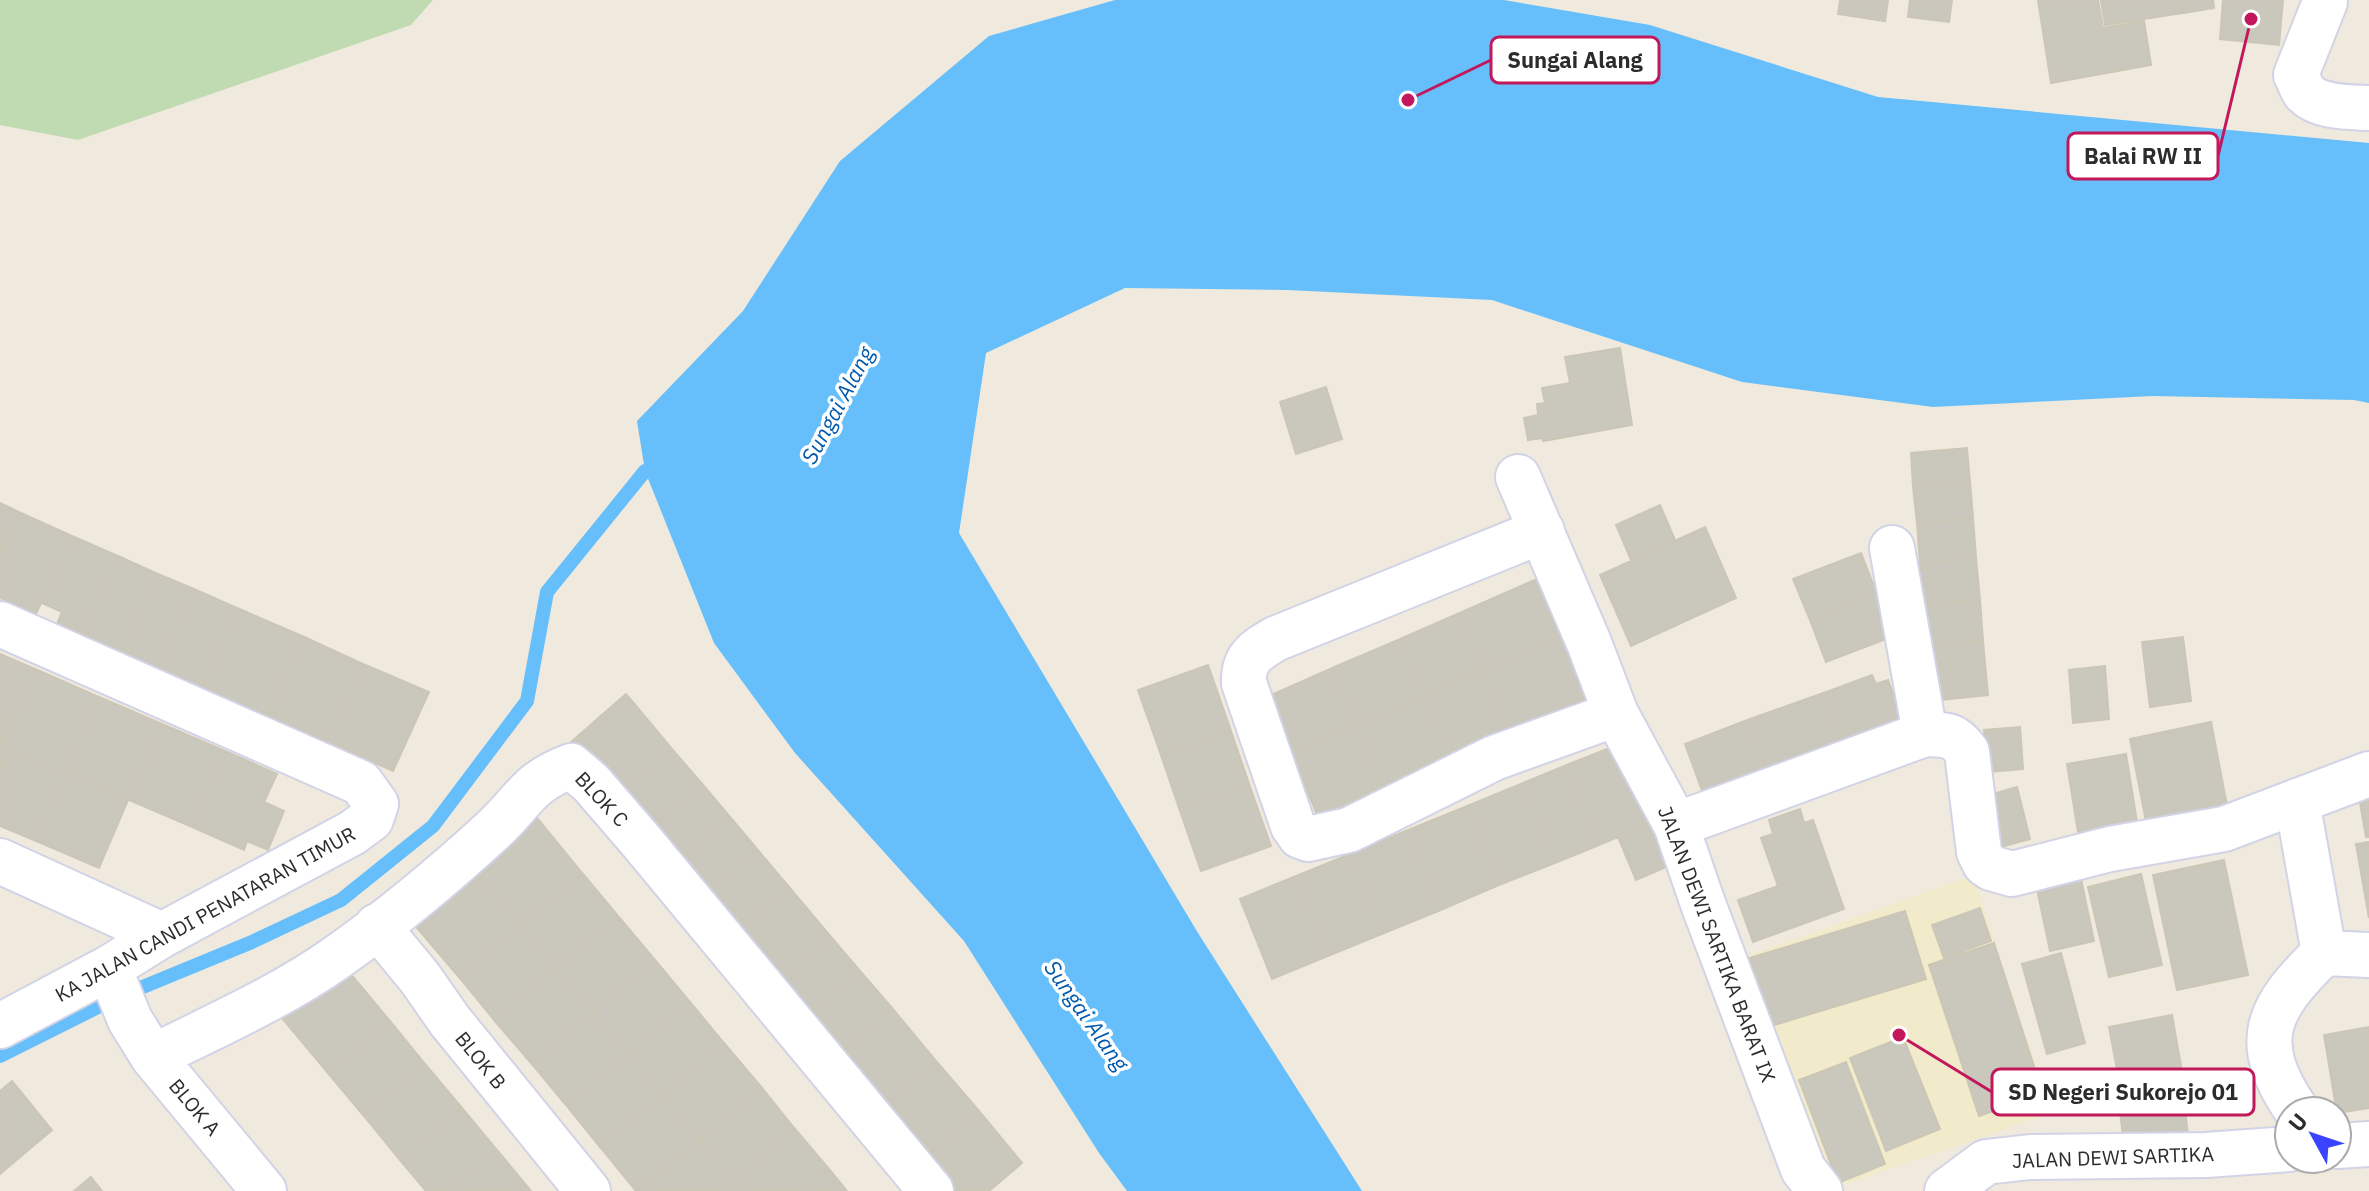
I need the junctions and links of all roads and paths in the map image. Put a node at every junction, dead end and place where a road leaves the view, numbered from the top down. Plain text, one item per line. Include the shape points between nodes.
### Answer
1 (2332, 1) edge
2 (2369, 108) edge
3 (1518, 477) dead end
4 (1542, 531) junction
5 (1892, 548) dead end
6 (0, 624) edge
7 (1616, 714) junction
8 (1925, 734) junction
9 (2369, 774) edge
10 (2297, 801) junction
11 (1676, 825) junction
12 (0, 861) edge
13 (377, 926) junction
14 (162, 935) junction
15 (2324, 953) junction
16 (2369, 955) edge
17 (119, 991) junction
18 (0, 1026) edge
19 (153, 1057) junction
20 (2286, 1095) edge
21 (2273, 1150) edge
22 (2206, 1155) junction
23 (264, 1191) edge
24 (588, 1191) edge
25 (931, 1191) edge
26 (1820, 1191) edge
27 (1947, 1191) edge
28 (2175, 1191) edge

1 - 2 street via 2296,75 2305,92 2318,101
3 - 4 street, JALAN DEWI SARTIKA BARAT IX
4 - 7 street, JALAN DEWI SARTIKA BARAT IX
4 - 7 street via 1275,639 1248,657 1244,683 1293,826 1308,839 1349,830 1494,758
5 - 8 street
6 - 14 street, KA JALAN CANDI PENATARAN TIMUR via 361,783 376,804 371,819 352,833
7 - 11 street, JALAN DEWI SARTIKA BARAT IX
8 - 10 street via 1959,740 1967,752 1979,852 1985,864 2000,872 2012,874 2110,849 2224,829
8 - 11 street
9 - 10 street
10 - 15 street
11 - 26 street, JALAN DEWI SARTIKA BARAT IX via 1803,1169
12 - 14 street
13 - 19 street, BLOK C via 276,994
13 - 24 street, BLOK B
13 - 25 street, BLOK C via 495,828 523,794 571,766 641,841
14 - 17 street, KA JALAN CANDI PENATARAN TIMUR
15 - 16 street
15 - 20 street via 2293,983 2276,1012 2267,1047
17 - 18 street, KA JALAN CANDI PENATARAN TIMUR
17 - 19 street, BLOK A
19 - 23 street, BLOK A
21 - 22 street, JALAN DEWI SARTIKA
22 - 27 street, JALAN DEWI SARTIKA via 1986,1162
22 - 28 street

